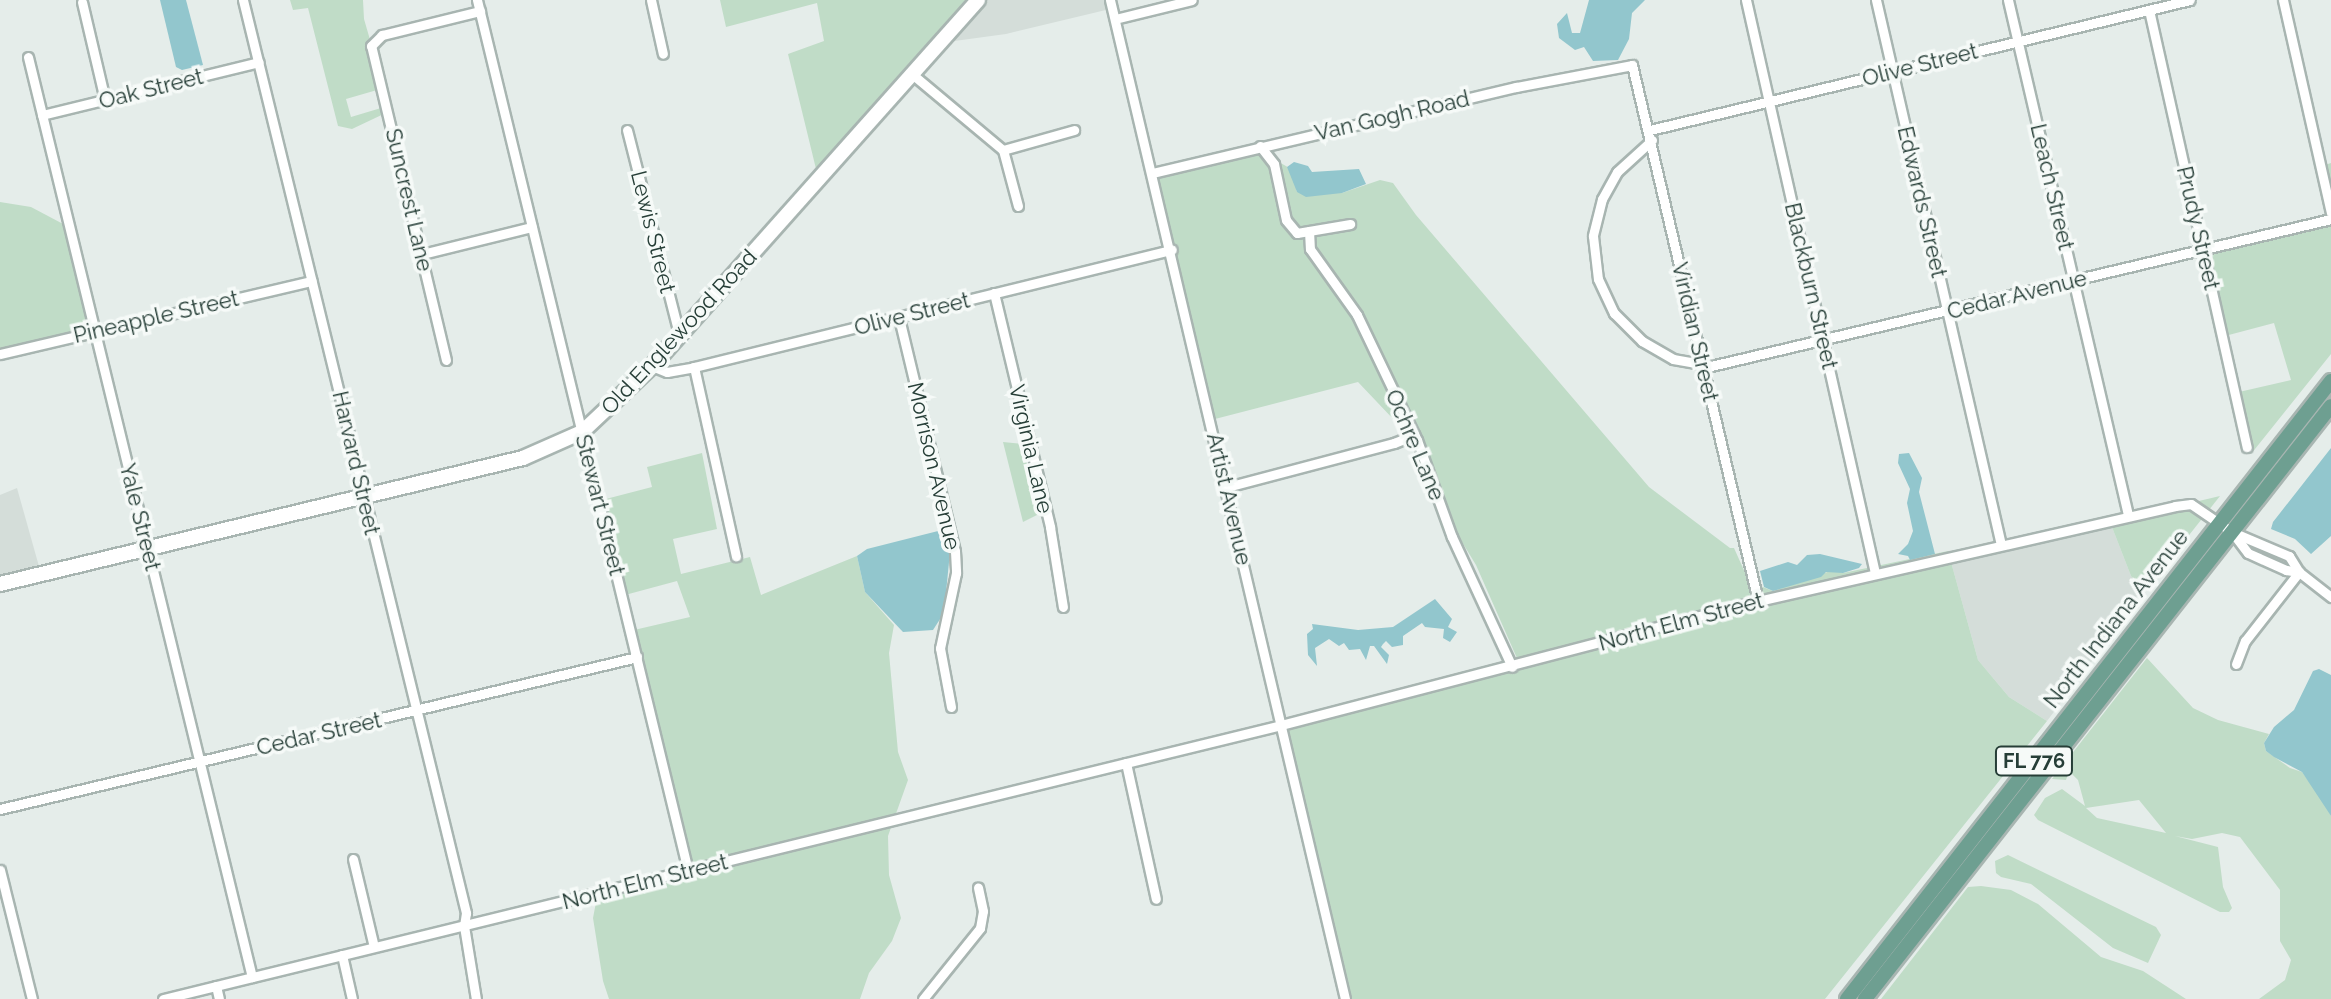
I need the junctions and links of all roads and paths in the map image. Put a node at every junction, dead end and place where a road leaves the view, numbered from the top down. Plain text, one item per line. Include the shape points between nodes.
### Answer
1 (243, 0) edge
2 (651, 0) edge
3 (978, 0) edge
4 (1110, 0) edge
5 (1192, 0) edge
6 (1746, 0) edge
7 (1876, 0) edge
8 (2008, 0) edge
9 (2138, 0) edge
10 (2190, 0) edge
11 (2283, 0) edge
12 (82, 2) edge
13 (478, 5) edge
14 (2145, 10) junction
15 (1115, 19) junction
16 (2018, 42) junction
17 (663, 54) dead end
18 (28, 57) dead end
19 (259, 62) junction
20 (1632, 65) joint
21 (1892, 73) junction
22 (912, 74) junction
23 (105, 100) junction
24 (1769, 101) junction
25 (42, 115) junction
26 (627, 130) dead end
27 (1074, 130) dead end
28 (1651, 135) junction
29 (1260, 146) junction
30 (1003, 150) junction
31 (1152, 173) junction
32 (1018, 206) dead end
33 (2331, 216) edge
34 (1350, 224) dead end
35 (532, 227) junction
36 (1309, 231) junction
37 (1172, 250) junction
38 (2202, 250) junction
39 (422, 254) junction
40 (312, 281) junction
41 (2073, 281) junction
42 (994, 293) junction
43 (1947, 312) junction
44 (899, 318) junction
45 (94, 332) junction
46 (679, 334) junction
47 (1823, 341) junction
48 (0, 354) edge
49 (446, 360) dead end
50 (1702, 365) junction
51 (652, 366) junction
52 (694, 367) junction
53 (2331, 381) edge
54 (2331, 406) edge
55 (582, 432) junction
56 (1414, 435) junction
57 (2247, 447) dead end
58 (1227, 487) junction
59 (363, 496) junction
60 (2128, 515) junction
61 (2219, 522) junction
62 (2232, 532) junction
63 (2001, 545) junction
64 (148, 548) junction
65 (2272, 549) junction
66 (736, 556) dead end
67 (2267, 561) junction
68 (2299, 572) junction
69 (1875, 573) junction
70 (0, 584) edge
71 (2331, 597) edge
72 (1758, 601) junction
73 (1063, 607) dead end
74 (637, 657) junction
75 (2236, 664) dead end
76 (1512, 667) junction
77 (951, 707) dead end
78 (416, 711) junction
79 (1281, 725) junction
80 (200, 762) junction
81 (1126, 763) junction
82 (0, 809) edge
83 (353, 859) dead end
84 (0, 870) edge
85 (688, 871) junction
86 (978, 888) dead end
87 (1156, 899) dead end
88 (464, 926) junction
89 (374, 947) junction
90 (342, 955) junction
91 (252, 977) junction
92 (216, 986) junction
93 (32, 999) edge
94 (163, 999) edge
95 (219, 999) edge
96 (352, 999) edge
97 (476, 999) edge
98 (923, 999) edge
99 (1345, 999) edge
100 (1847, 999) edge
101 (1865, 999) edge

1 - 19 street, Harvard Street
2 - 17 street
3 - 22 street, Old Englewood Road
4 - 15 street, Artist Avenue
5 - 15 street
6 - 24 street, Blackburn Street
7 - 21 street, Edwards Street
8 - 16 street, Leach Street
9 - 14 street, Prudy Street
10 - 14 street, Olive Street
11 - 33 street
12 - 23 street
13 - 35 street, Stewart Street
13 - 39 street, Suncrest Lane via 382,35 371,46
14 - 16 street, Olive Street
14 - 38 street, Prudy Street
15 - 31 street, Artist Avenue
16 - 21 street, Olive Street
16 - 41 street, Leach Street
18 - 25 street, Yale Street
19 - 23 street, Oak Street
19 - 40 street, Harvard Street
20 - 28 street, Viridian Street
20 - 29 street, Van Gogh Road
21 - 24 street, Olive Street
21 - 43 street, Edwards Street
22 - 30 street
22 - 46 street, Old Englewood Road
23 - 25 street, Oak Street
24 - 28 street, Olive Street
24 - 47 street, Blackburn Street
25 - 45 street, Yale Street
26 - 46 street, Lewis Street
27 - 30 street
28 - 50 street, Viridian Street
28 - 50 street via 1606,189 1595,224 1595,269 1608,305 1634,334 1662,354
29 - 31 street, Van Gogh Road
29 - 36 street via 1278,175 1286,220 1297,233
30 - 32 street
31 - 37 street, Artist Avenue
33 - 38 street, Cedar Avenue
34 - 36 street
35 - 39 street
35 - 55 street, Stewart Street
36 - 56 street, Ochre Lane via 1310,249 1357,315
37 - 42 street, Olive Street
37 - 58 street, Artist Avenue
38 - 41 street, Cedar Avenue
38 - 57 street, Prudy Street
39 - 49 street, Suncrest Lane
40 - 45 street, Pineapple Street
40 - 59 street, Harvard Street
41 - 43 street, Cedar Avenue
41 - 60 street, Leach Street
42 - 44 street, Olive Street
42 - 73 street, Virginia Lane via 1050,527
43 - 47 street, Cedar Avenue
43 - 63 street, Edwards Street
44 - 52 street, Olive Street
44 - 77 street, Morrison Avenue via 955,551 956,573 940,648
45 - 48 street, Pineapple Street
45 - 64 street, Yale Street
46 - 51 street, Old Englewood Road
47 - 50 street, Cedar Avenue
47 - 69 street, Blackburn Street
50 - 72 street, Viridian Street
51 - 52 street, Olive Street via 667,372
51 - 55 street, Old Englewood Road
52 - 66 street
53 - 61 main road, North Indiana Avenue / FL 776
54 - 62 main road, North Indiana Avenue / FL 776
55 - 59 street, Old Englewood Road via 523,458
55 - 74 street, Stewart Street
56 - 58 street
56 - 76 street, Ochre Lane via 1452,537
58 - 79 street, Artist Avenue
59 - 64 street, Old Englewood Road
59 - 78 street, Harvard Street
60 - 61 street, North Elm Street via 2191,504
60 - 63 street, North Elm Street
61 - 62 street, North Elm Street
61 - 100 main road, North Indiana Avenue / FL 776
62 - 65 street
62 - 67 street via 2248,553
62 - 101 main road, North Indiana Avenue / FL 776
63 - 69 street, North Elm Street
64 - 70 street, Old Englewood Road
64 - 80 street, Yale Street
65 - 67 street
65 - 68 street via 2289,556
67 - 68 street
68 - 71 street
68 - 75 street via 2245,641
69 - 72 street, North Elm Street
72 - 76 street, North Elm Street
74 - 78 street, Cedar Street
74 - 85 street, Stewart Street
76 - 79 street, North Elm Street
78 - 80 street, Cedar Street
78 - 88 street, Harvard Street via 466,913
79 - 81 street, North Elm Street
79 - 99 street, Artist Avenue
80 - 82 street, Cedar Street
80 - 91 street, Yale Street
81 - 85 street, North Elm Street
81 - 87 street
83 - 89 street
84 - 93 street
85 - 88 street, North Elm Street
86 - 98 street via 980,928
88 - 89 street, North Elm Street
88 - 97 street, Harvard Street
89 - 90 street, North Elm Street
90 - 91 street, North Elm Street
90 - 96 street
91 - 92 street, North Elm Street
92 - 94 street, North Elm Street
92 - 95 street

